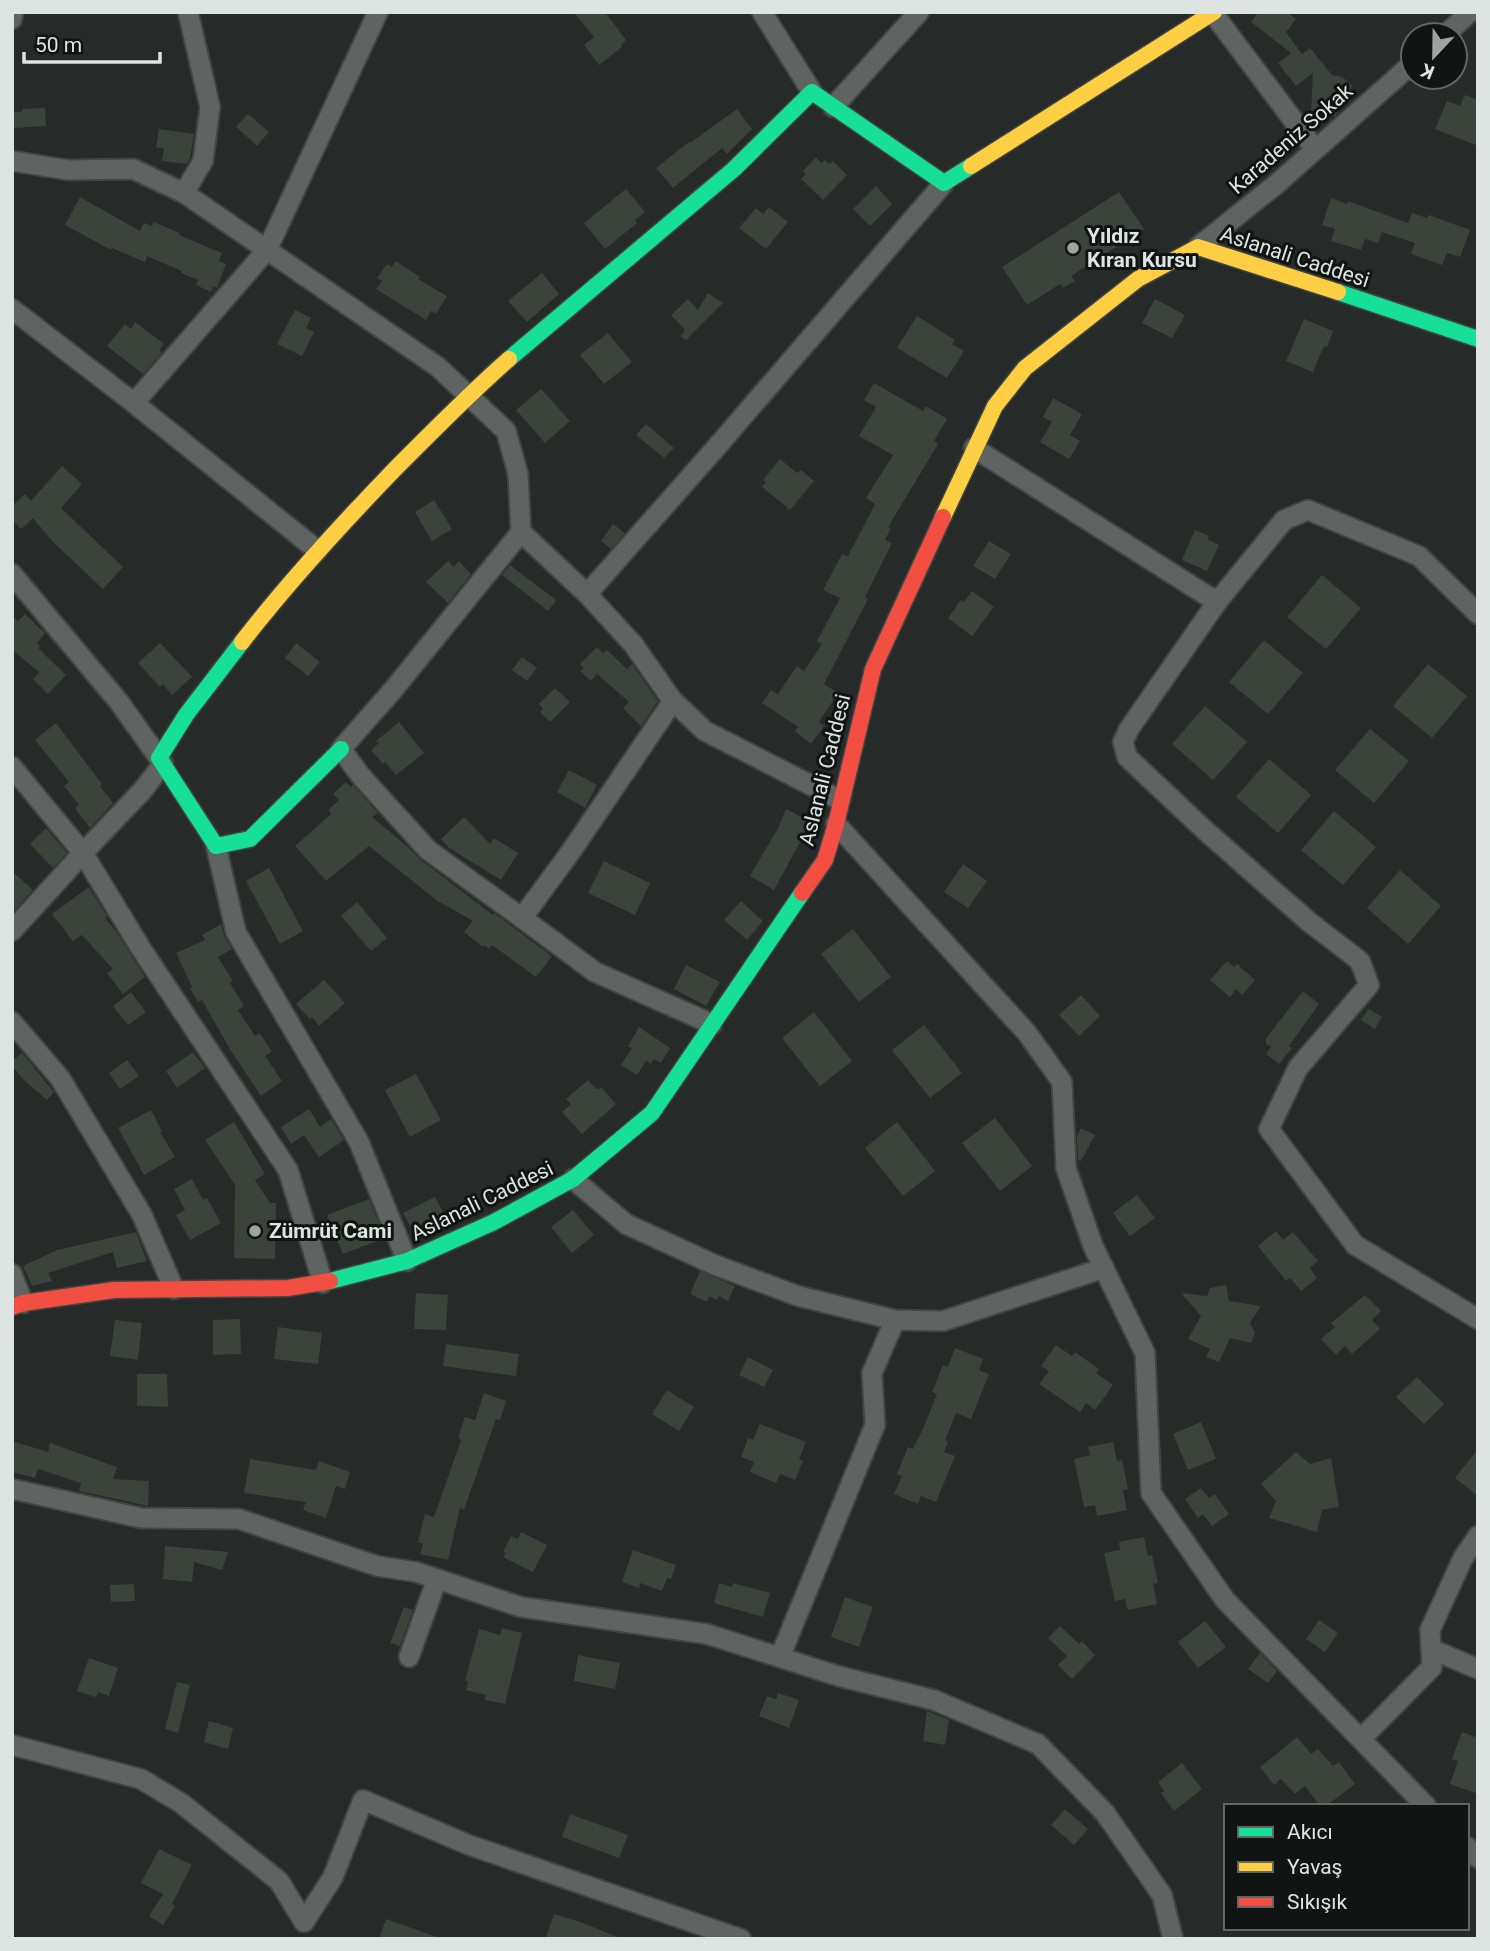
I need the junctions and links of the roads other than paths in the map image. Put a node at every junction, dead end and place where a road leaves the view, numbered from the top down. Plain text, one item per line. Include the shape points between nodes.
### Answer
1 (13, 12) edge
2 (188, 12) edge
3 (362, 12) edge
4 (378, 12) edge
5 (762, 12) edge
6 (919, 12) edge
7 (1213, 13) edge
8 (12, 19) edge
9 (367, 38) junction
10 (1399, 75) edge
11 (812, 92) junction
12 (833, 107) junction
13 (1315, 149) junction
14 (12, 161) edge
15 (944, 183) junction
16 (184, 193) junction
17 (1198, 247) junction
18 (267, 250) junction
19 (12, 309) edge
20 (1478, 339) edge
21 (468, 395) junction
22 (134, 403) junction
23 (974, 448) junction
24 (522, 532) junction
25 (317, 550) junction
26 (12, 575) edge
27 (587, 594) junction
28 (1217, 602) junction
29 (1478, 614) edge
30 (673, 701) junction
31 (341, 749) junction
32 (161, 761) junction
33 (12, 766) edge
34 (840, 800) junction
35 (836, 824) junction
36 (216, 846) junction
37 (83, 853) junction
38 (522, 918) junction
39 (12, 931) edge
40 (12, 1022) edge
41 (712, 1024) junction
42 (573, 1179) junction
43 (407, 1261) junction
44 (1104, 1268) junction
45 (12, 1274) edge
46 (323, 1283) junction
47 (174, 1289) junction
48 (17, 1305) edge
49 (1478, 1319) edge
50 (895, 1320) junction
51 (12, 1489) edge
52 (1478, 1536) edge
53 (437, 1579) junction
54 (1431, 1649) junction
55 (409, 1657) dead end
56 (780, 1657) junction
57 (1478, 1669) edge
58 (1361, 1739) junction
59 (12, 1745) edge
60 (1424, 1804) edge
61 (741, 1939) edge
62 (1173, 1939) edge

1 - 8 street
2 - 16 street via 210,107 203,161
3 - 9 street
4 - 9 street
5 - 11 street
6 - 12 street
7 - 13 street
7 - 15 street
9 - 18 street
10 - 13 street, Karadeniz Sokak
11 - 12 street
11 - 21 street via 734,169
12 - 15 street
13 - 17 street, Karadeniz Sokak
14 - 16 street via 68,170 133,169
15 - 27 street
16 - 18 street
17 - 20 street, Aslanali Caddesi
17 - 23 street, Aslanali Caddesi via 1138,279 1025,368 995,406
18 - 21 street via 438,367
18 - 22 street
19 - 22 street
21 - 24 street via 506,432 518,474
21 - 25 street
22 - 25 street
23 - 28 street
23 - 34 street, Aslanali Caddesi via 873,669
24 - 27 street
24 - 31 street
25 - 32 street via 186,715
26 - 32 street via 120,702
27 - 30 street via 633,645
28 - 29 street via 1284,520 1308,510 1419,556
28 - 49 street via 1129,729 1123,742 1127,757 1208,834 1360,961 1368,985 1298,1068 1269,1129 1355,1245
30 - 34 street via 705,731
30 - 38 street
31 - 36 street via 250,839
31 - 38 street via 428,850
32 - 36 street
32 - 37 street via 142,792
33 - 37 street
34 - 35 street, Aslanali Caddesi
35 - 41 street, Aslanali Caddesi via 825,860
35 - 44 street via 1018,1023 1062,1082 1066,1168
36 - 43 street via 236,932 359,1142
37 - 39 street
37 - 46 street via 139,947 288,1170
38 - 41 street via 595,972
40 - 47 street via 60,1078 142,1215
41 - 42 street, Aslanali Caddesi via 652,1113
42 - 43 street, Aslanali Caddesi via 494,1222
42 - 50 street via 626,1224 715,1265 799,1296
43 - 46 street, Aslanali Caddesi
44 - 50 street via 943,1321
44 - 58 street via 1145,1353 1151,1493 1225,1600
45 - 48 street
46 - 47 street, Aslanali Caddesi via 288,1288
47 - 48 street, Aslanali Caddesi via 114,1290
50 - 56 street via 872,1373 875,1426
51 - 53 street via 141,1518 239,1519 377,1566
52 - 54 street via 1430,1630
53 - 55 street
53 - 56 street via 521,1607 707,1634
54 - 57 street
54 - 58 street via 1432,1667
56 - 62 street via 934,1700 1038,1744 1105,1813 1162,1895
58 - 60 street
59 - 61 street via 141,1779 181,1803 279,1881 304,1922 334,1877 363,1800 469,1844

